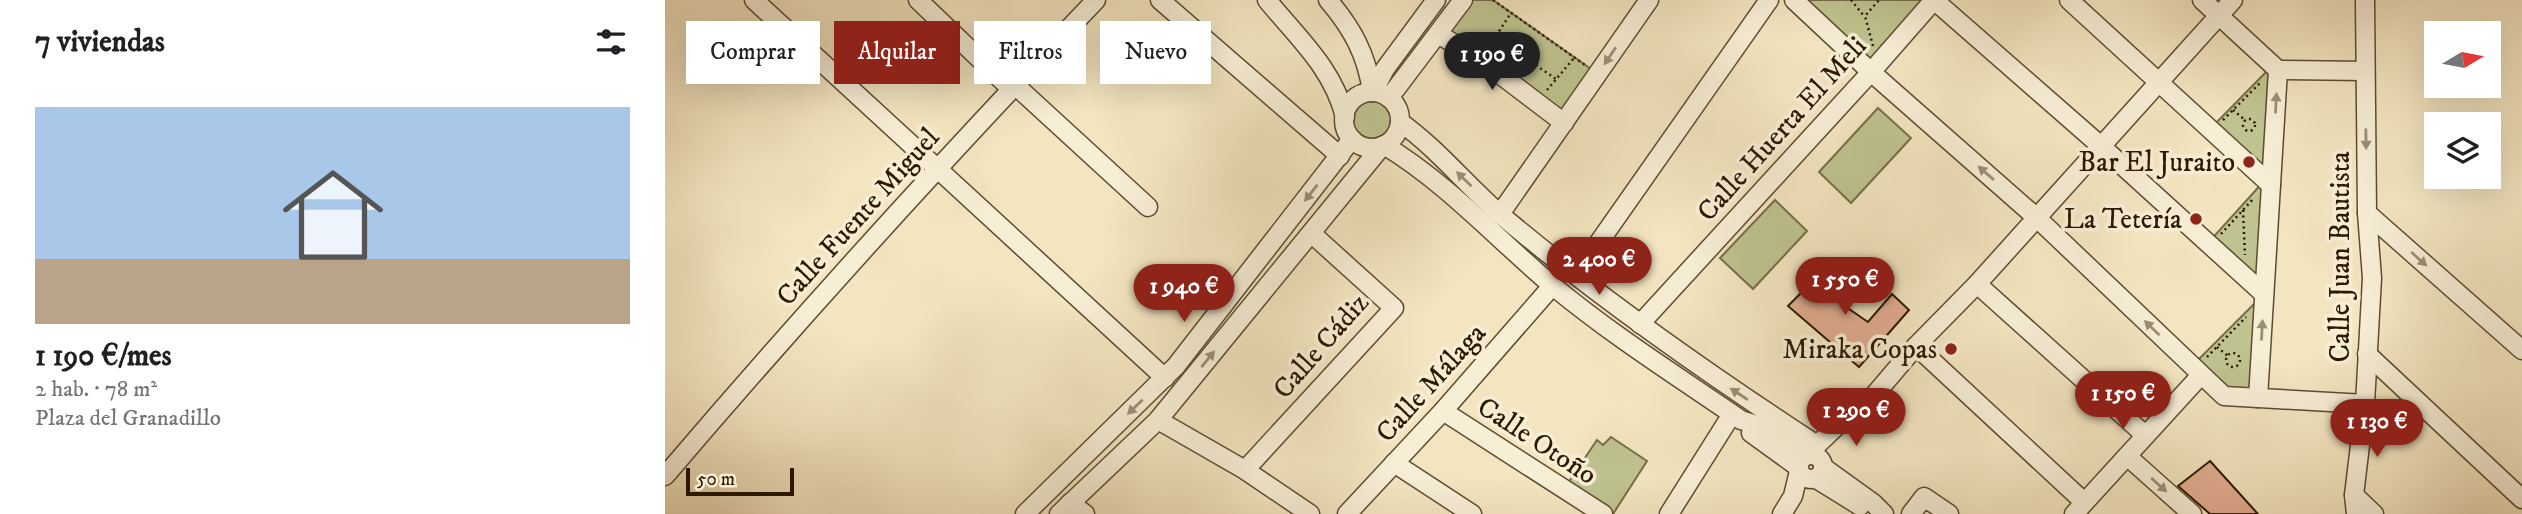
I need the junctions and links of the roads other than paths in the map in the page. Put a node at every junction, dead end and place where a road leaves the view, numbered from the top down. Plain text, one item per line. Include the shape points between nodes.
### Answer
1 (754, 0) edge
2 (918, 0) edge
3 (1096, 0) edge
4 (1160, 0) edge
5 (1266, 0) edge
6 (1328, 0) edge
7 (1436, 0) edge
8 (1463, 0) edge
9 (1769, 0) edge
10 (1794, 0) edge
11 (1934, 0) edge
12 (2069, 0) edge
13 (2202, 0) edge
14 (2233, 0) edge
15 (2365, 0) edge
16 (1645, 2) edge
17 (2219, 15) junction
18 (1438, 34) junction
19 (1319, 61) junction
20 (1875, 68) junction
21 (2276, 69) junction
22 (2364, 71) junction
23 (2159, 82) junction
24 (1013, 87) junction
25 (1375, 94) junction
26 (1564, 123) junction
27 (1400, 124) junction
28 (1347, 128) junction
29 (1308, 129) junction
30 (1383, 145) junction
31 (2102, 146) junction
32 (1340, 156) junction
33 (937, 167) junction
34 (2269, 183) junction
35 (1445, 190) junction
36 (1147, 207) dead end
37 (2368, 213) junction
38 (1500, 214) junction
39 (2037, 218) junction
40 (1311, 233) junction
41 (1576, 275) junction
42 (1977, 284) junction
43 (1553, 285) junction
44 (2264, 297) junction
45 (1640, 324) junction
46 (1916, 346) junction
47 (2522, 350) edge
48 (2367, 355) junction
49 (2198, 372) junction
50 (1165, 378) junction
51 (2258, 398) junction
52 (2365, 404) junction
53 (1443, 411) junction
54 (1736, 417) junction
55 (1159, 420) junction
56 (2145, 435) junction
57 (2127, 456) junction
58 (1394, 463) junction
59 (1812, 464) junction
60 (1245, 470) junction
61 (665, 476) edge
62 (2354, 495) junction
63 (2522, 499) edge
64 (1285, 508) edge
65 (2079, 508) edge
66 (1064, 509) edge
67 (1947, 513) edge
68 (1025, 514) edge
69 (1085, 514) edge
70 (1310, 514) edge
71 (1347, 514) edge
72 (1472, 514) edge
73 (1603, 514) edge
74 (1669, 514) edge
75 (1782, 514) edge
76 (1877, 514) edge
77 (1885, 514) edge
78 (1911, 514) edge
79 (2192, 514) edge
80 (2356, 514) edge
81 (2374, 514) edge

1 - 33 street
2 - 24 street
3 - 24 street, Calle Fuente Miguel
4 - 29 street
5 - 19 street
6 - 25 street via 1353,31
7 - 25 street via 1385,69
8 - 18 street
9 - 41 street
10 - 20 street
11 - 20 street, Calle Huerta El Meli
11 - 31 street
12 - 23 street
13 - 17 street
14 - 17 street
15 - 22 street, Calle Juan Bautista
16 -> 26 street
17 - 21 street
17 - 23 street
18 - 25 street
18 - 26 street via 1481,60
19 - 25 street
19 - 28 street via 1340,96
39 -> 20 street
20 - 45 street, Calle Huerta El Meli
21 - 22 street
34 -> 21 street
22 -> 37 street, Calle Juan Bautista
23 - 31 street
23 - 34 street
24 - 33 street, Calle Fuente Miguel
24 - 36 street
25 - 27 street via 1398,109
25 - 28 street via 1351,102
26 - 38 street
27 - 30 street via 1394,138
27 - 35 street
38 -> 27 street via 1417,134
28 - 29 street
28 - 30 street via 1366,147
28 - 32 street
29 - 32 street
30 - 35 street
30 - 40 street
31 - 39 street
31 - 44 street
32 -> 50 street
33 - 50 street
33 - 61 street, Calle Fuente Miguel
34 - 44 street
35 - 43 street
37 -> 47 street
37 - 48 street, Calle Juan Bautista via 2372,278
38 - 41 street
39 - 42 street
49 -> 39 street
55 -> 40 street
40 - 60 street, Calle Cádiz via 1394,308
41 - 45 street
42 - 46 street
42 - 56 street
43 - 53 street, Calle Málaga
43 - 54 street via 1624,341
51 -> 44 street
59 -> 45 street
46 - 59 street via 1865,406 1843,420
46 - 65 street
48 - 52 street, Calle Juan Bautista
48 - 63 street
49 - 51 street via 2224,396
49 - 56 street
50 -> 68 street
51 - 52 street
52 - 62 street, Calle Juan Bautista
53 - 58 street, Calle Málaga
53 - 73 street, Calle Otoño
54 - 59 street via 1757,425
54 - 74 street
55 - 60 street
55 - 66 street
56 - 57 street
57 - 65 street
57 -> 79 street
58 - 71 street, Calle Málaga
58 - 72 street
59 - 75 street
59 - 76 street
59 - 77 street
60 - 64 street
62 - 80 street, Calle Juan Bautista
62 - 81 street
64 - 70 street
66 - 69 street
67 - 78 street via 1924,497

